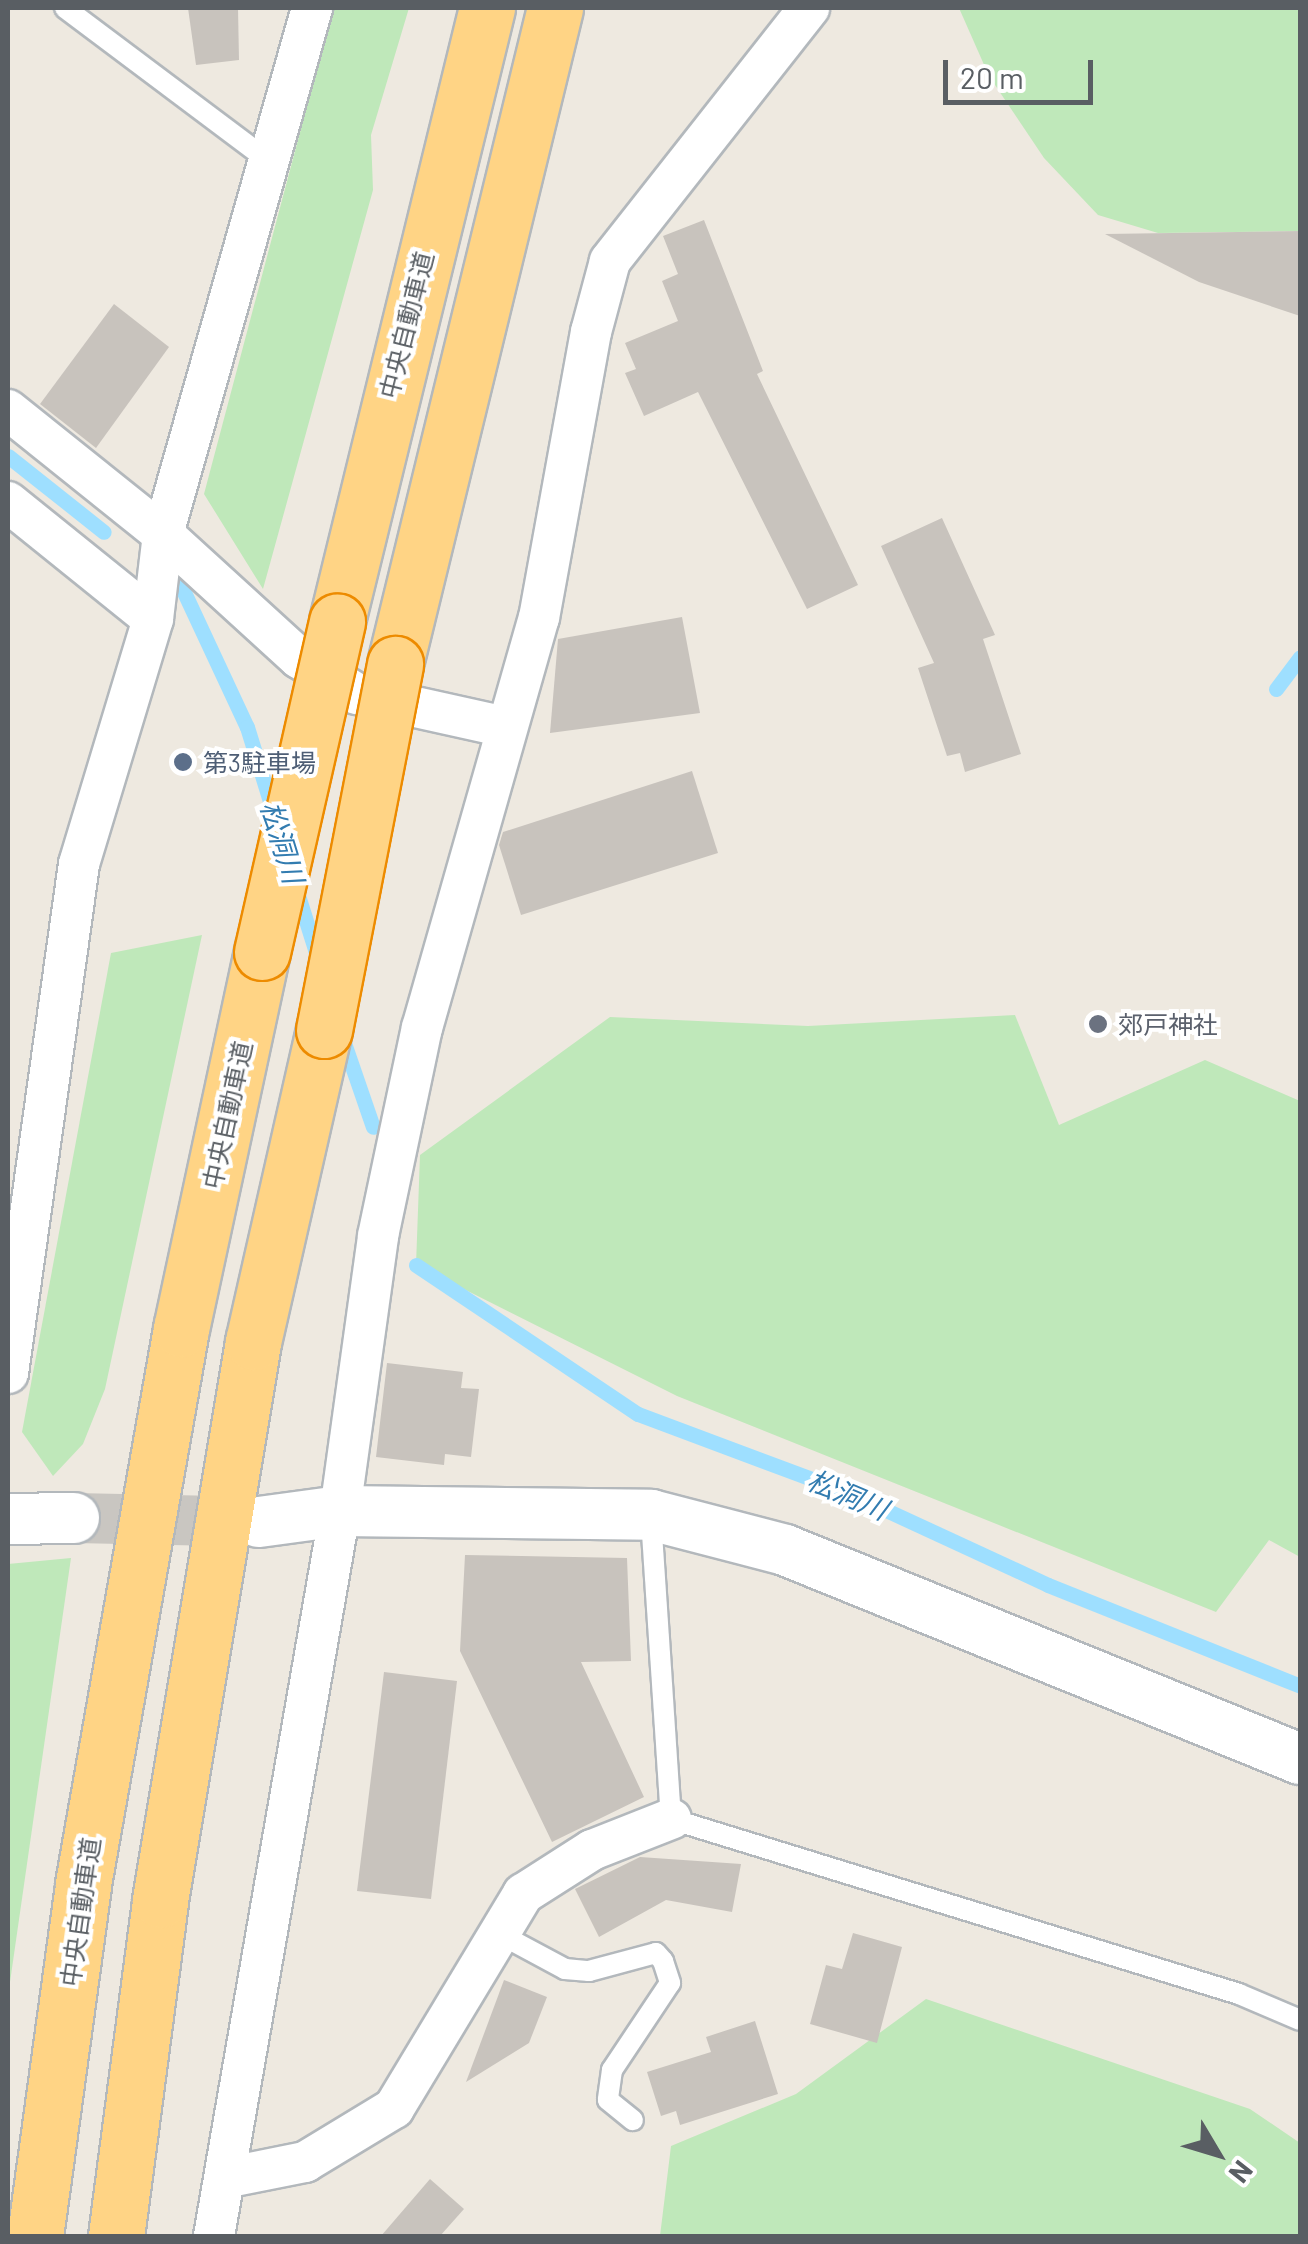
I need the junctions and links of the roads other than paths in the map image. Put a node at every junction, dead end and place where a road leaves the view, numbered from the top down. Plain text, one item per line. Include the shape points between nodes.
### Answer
1 (65, 8) edge
2 (312, 8) edge
3 (488, 8) edge
4 (555, 8) edge
5 (809, 8) edge
6 (269, 161) junction
7 (8, 410) edge
8 (8, 502) edge
9 (163, 534) junction
10 (153, 619) junction
11 (506, 727) junction
12 (8, 1372) edge
13 (340, 1512) junction
14 (650, 1514) junction
15 (74, 1518) tunnel mouth
16 (8, 1519) edge
17 (259, 1522) tunnel mouth
18 (1300, 1759) edge
19 (671, 1819) junction
20 (496, 1932) junction
21 (1300, 2020) edge
22 (632, 2120) dead end
23 (225, 2178) junction
24 (35, 2236) edge
25 (116, 2236) edge
26 (214, 2236) edge

1 - 6 lane
2 - 6 street
3 - 24 highway, 中央自動車道, bridge via 337,621 181,1329 86,1865
4 - 25 highway, bridge via 395,664 324,1030 253,1342 160,1900
5 - 11 street via 610,261 540,618
6 - 9 street
7 - 9 street
8 - 10 street
9 - 10 street
9 - 11 street via 299,658 358,694
10 - 12 street via 80,864
11 - 13 street via 422,1028 378,1236
13 - 14 street
13 - 17 street
13 - 23 street
14 - 18 street via 784,1550
14 - 19 lane
15 - 16 street
19 - 20 street via 592,1850 537,1885
19 - 21 lane via 1239,1994
20 - 22 lane via 566,1969 589,1972 656,1953 663,1961 670,1983 612,2070 608,2100
20 - 23 street via 394,2108 305,2162
23 - 26 street

